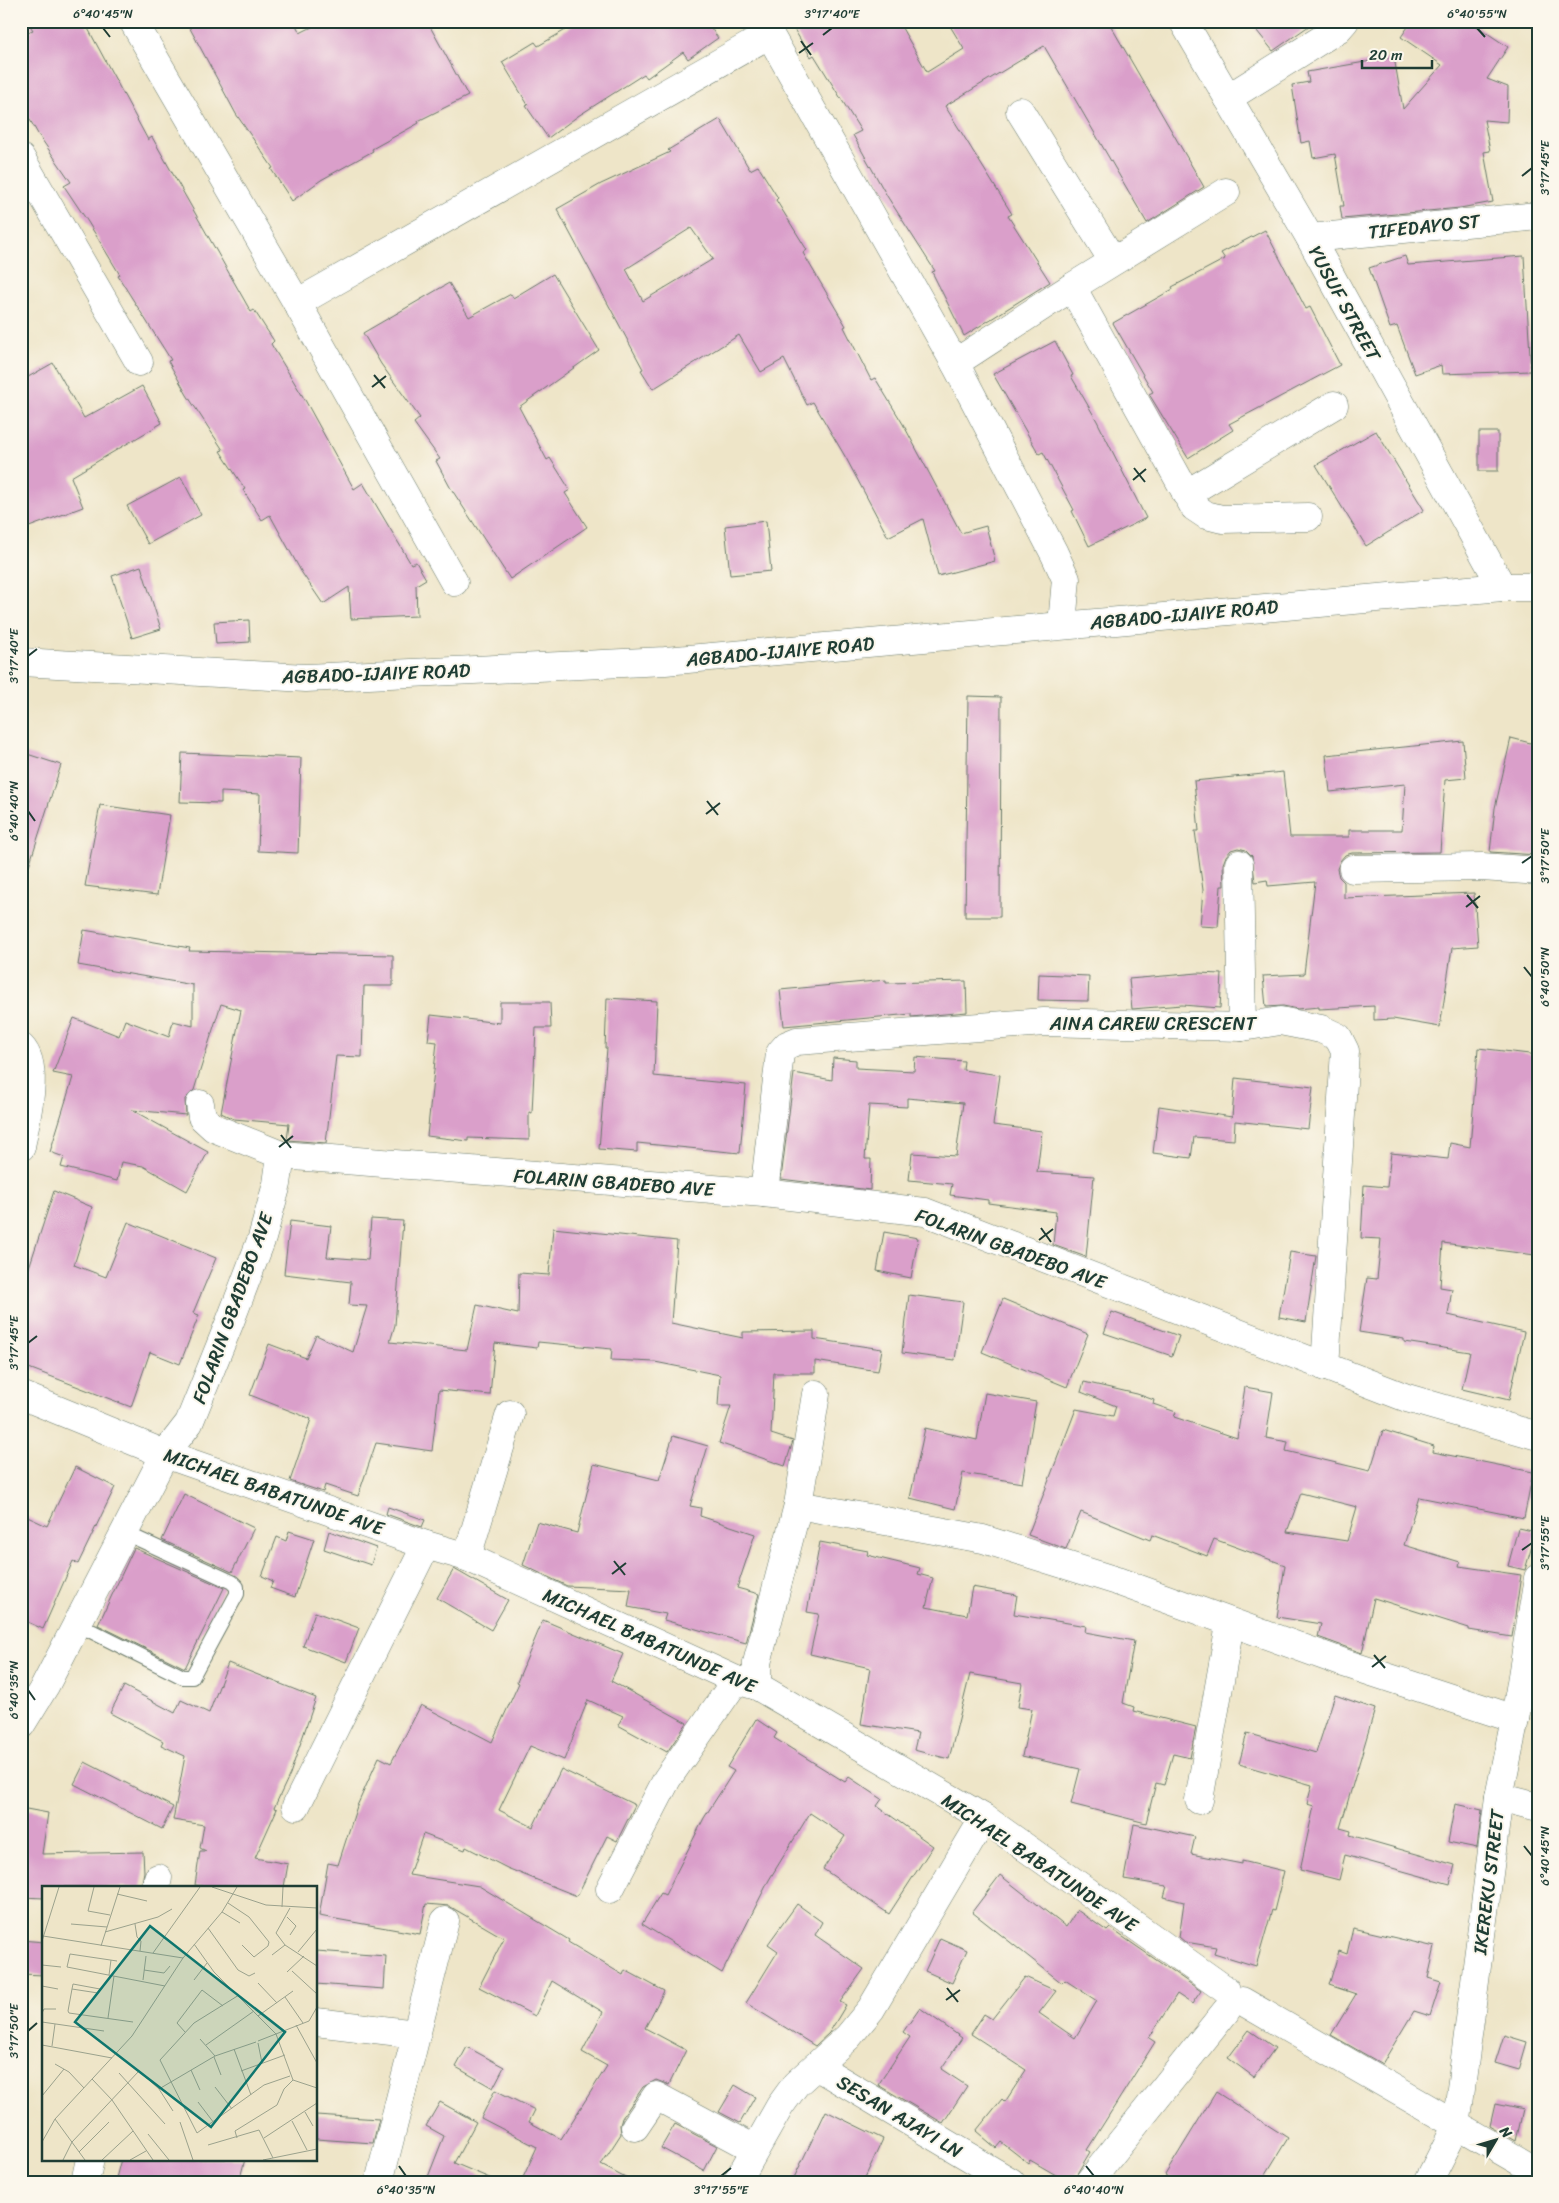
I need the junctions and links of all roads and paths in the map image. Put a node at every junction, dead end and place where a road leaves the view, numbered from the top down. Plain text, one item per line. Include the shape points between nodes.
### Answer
1 (133, 21) edge
2 (1183, 21) edge
3 (1345, 21) edge
4 (766, 28) edge
5 (1228, 98) junction
6 (1020, 111) dead end
7 (21, 158) edge
8 (1226, 192) dead end
9 (1538, 216) edge
10 (1310, 238) junction
11 (1113, 261) junction
12 (1072, 287) junction
13 (297, 303) junction
14 (139, 362) dead end
15 (954, 363) junction
16 (1334, 405) dead end
17 (1186, 494) junction
18 (1308, 517) dead end
19 (454, 582) dead end
20 (1502, 587) junction
21 (1538, 587) edge
22 (1062, 625) junction
23 (21, 662) edge
24 (1239, 864) dead end
25 (1353, 869) dead end
26 (1538, 871) edge
27 (1242, 1026) junction
28 (21, 1047) edge
29 (200, 1104) dead end
30 (21, 1147) edge
31 (281, 1155) junction
32 (764, 1193) junction
33 (1325, 1367) junction
34 (816, 1394) dead end
35 (21, 1395) edge
36 (510, 1414) dead end
37 (1538, 1436) edge
38 (165, 1454) junction
39 (798, 1505) junction
40 (123, 1532) junction
41 (426, 1545) junction
42 (467, 1557) junction
43 (1538, 1578) edge
44 (77, 1624) junction
45 (1230, 1624) junction
46 (746, 1683) junction
47 (1515, 1719) junction
48 (21, 1726) edge
49 (1499, 1797) junction
50 (1199, 1800) dead end
51 (296, 1806) dead end
52 (1538, 1807) edge
53 (984, 1818) junction
54 (610, 1889) dead end
55 (445, 1921) dead end
56 (1231, 2000) junction
57 (318, 2022) edge
58 (416, 2034) junction
59 (816, 2066) junction
60 (635, 2127) dead end
61 (1456, 2127) junction
62 (754, 2149) junction
63 (90, 2160) edge
64 (1538, 2172) edge
65 (84, 2182) edge
66 (379, 2182) edge
67 (737, 2182) edge
68 (1011, 2182) edge
69 (1089, 2182) edge
70 (1428, 2182) edge

1 - 13 street
2 - 5 street, YUSUF STREET
3 - 5 street via 1338,29
4 - 13 street
4 - 15 street
5 - 10 street, YUSUF STREET
6 - 11 street
7 - 14 street
8 - 11 street
9 - 10 street, TIFEDAYO ST
10 - 20 street, YUSUF STREET
11 - 12 street
12 - 15 street
12 - 17 street
13 - 19 street
15 - 22 street via 1066,579
16 - 17 street
17 - 18 street via 1194,507 1206,515 1222,519
20 - 21 street, AGBADO-IJAIYE ROAD
20 - 22 street, AGBADO-IJAIYE ROAD
22 - 23 street, AGBADO-IJAIYE ROAD via 665,661 306,678
24 - 27 street
25 - 26 street via 1482,867
27 - 32 street, AINA CAREW CRESCENT via 1044,1022 787,1044 780,1054
27 - 33 street, AINA CAREW CRESCENT via 1280,1021 1321,1029 1338,1037 1345,1051
28 - 30 street via 27,1053 32,1075
29 - 31 street via 202,1117 214,1128
31 - 32 street, FOLARIN GBADEBO AVE
31 - 38 street, FOLARIN GBADEBO AVE via 262,1238 231,1319 189,1423
32 - 33 street, FOLARIN GBADEBO AVE via 925,1212
33 - 37 street, FOLARIN GBADEBO AVE via 1407,1398
34 - 39 street
35 - 38 street, MICHAEL BABATUNDE AVE
36 - 42 street
38 - 40 street, FOLARIN GBADEBO AVE
38 - 41 street, MICHAEL BABATUNDE AVE
39 - 45 street via 983,1539 1116,1581
39 - 46 street via 757,1663
40 - 44 street, FOLARIN GBADEBO AVE
40 - 44 lane via 232,1582 238,1594 192,1677 183,1677
41 - 42 street, MICHAEL BABATUNDE AVE
41 - 51 street
42 - 46 street, MICHAEL BABATUNDE AVE
43 - 47 street, IKEREKU STREET
44 - 48 street, FOLARIN GBADEBO AVE
45 - 47 street
45 - 50 street
46 - 53 street, MICHAEL BABATUNDE AVE
46 - 54 street via 667,1780
47 - 49 street, IKEREKU STREET
49 - 52 street
49 - 61 street, IKEREKU STREET
53 - 56 street, MICHAEL BABATUNDE AVE
53 - 59 street via 872,2009 848,2037
55 - 58 street
56 - 61 street, MICHAEL BABATUNDE AVE
56 - 69 street
57 - 58 street
58 - 66 street
59 - 62 street via 796,2084
59 - 68 street, SESAN AJAYI LN
60 - 62 street via 656,2096
61 - 64 street, MICHAEL BABATUNDE AVE
61 - 70 street, IKEREKU STREET
62 - 67 street
63 - 65 street

